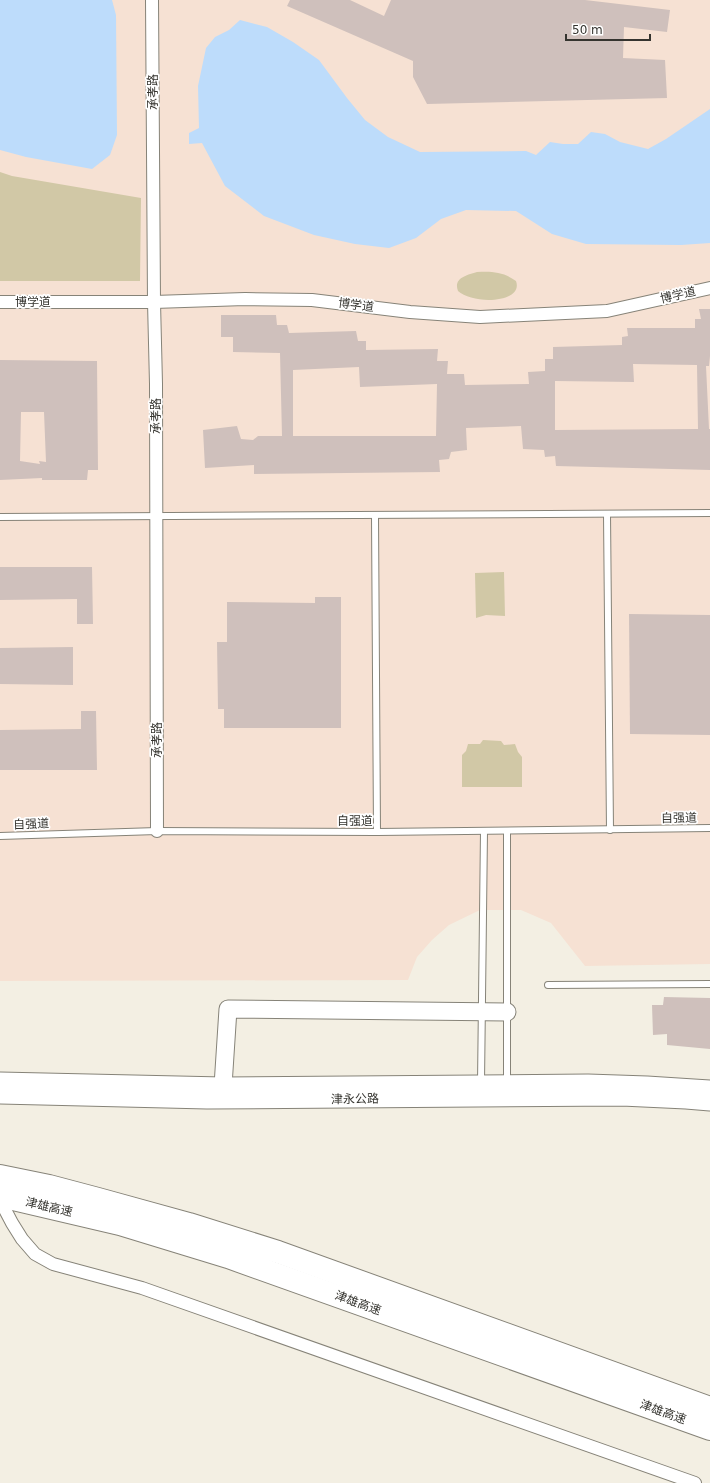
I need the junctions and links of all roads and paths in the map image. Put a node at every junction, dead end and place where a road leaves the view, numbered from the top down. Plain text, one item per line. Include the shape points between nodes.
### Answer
1 (152, 0) edge
2 (710, 288) edge
3 (0, 302) edge
4 (154, 302) junction
5 (710, 513) edge
6 (607, 514) junction
7 (156, 516) junction
8 (375, 516) junction
9 (0, 517) edge
10 (710, 828) edge
11 (610, 830) junction
12 (157, 831) junction
13 (484, 831) junction
14 (507, 831) junction
15 (377, 832) junction
16 (0, 836) edge
17 (710, 984) edge
18 (548, 985) dead end
19 (482, 1012) junction
20 (507, 1012) junction
21 (0, 1081) edge
22 (223, 1086) junction
23 (710, 1089) edge
24 (481, 1091) junction
25 (507, 1091) junction
26 (0, 1095) edge
27 (710, 1102) edge
28 (2, 1189) edge
29 (710, 1408) edge
30 (710, 1429) edge
31 (695, 1483) edge

1 - 4 street, 承孝路
2 - 4 street, 博学道 via 607,311 480,317 410,312 312,300
3 - 4 street, 博学道
4 - 7 street, 承孝路
5 - 6 lane
6 - 8 lane
6 - 11 lane
7 - 8 lane
7 - 9 lane
7 - 12 street, 承孝路
8 - 15 lane
10 - 11 lane, 自强道
11 - 14 lane, 自强道
12 - 15 lane, 自强道
12 - 16 lane, 自强道
13 - 14 lane, 自强道
13 - 15 lane, 自强道
13 - 19 lane
14 - 20 lane
17 - 18 lane
19 - 20 street
19 - 22 street via 228,1009
19 - 24 lane
20 - 25 lane
21 - 22 street, 津永公路
22 - 24 street, 津永公路
23 - 25 street, 津永公路 via 588,1083
24 - 25 street, 津永公路
24 - 26 street, 津永公路 via 206,1100
25 - 27 street, 津永公路
28 - 29 highway, 津雄高速 via 49,1186 189,1224 278,1252
28 - 30 highway, 津雄高速 via 228,1257
28 - 31 street via 12,1224 22,1239 35,1254 53,1264 142,1288

